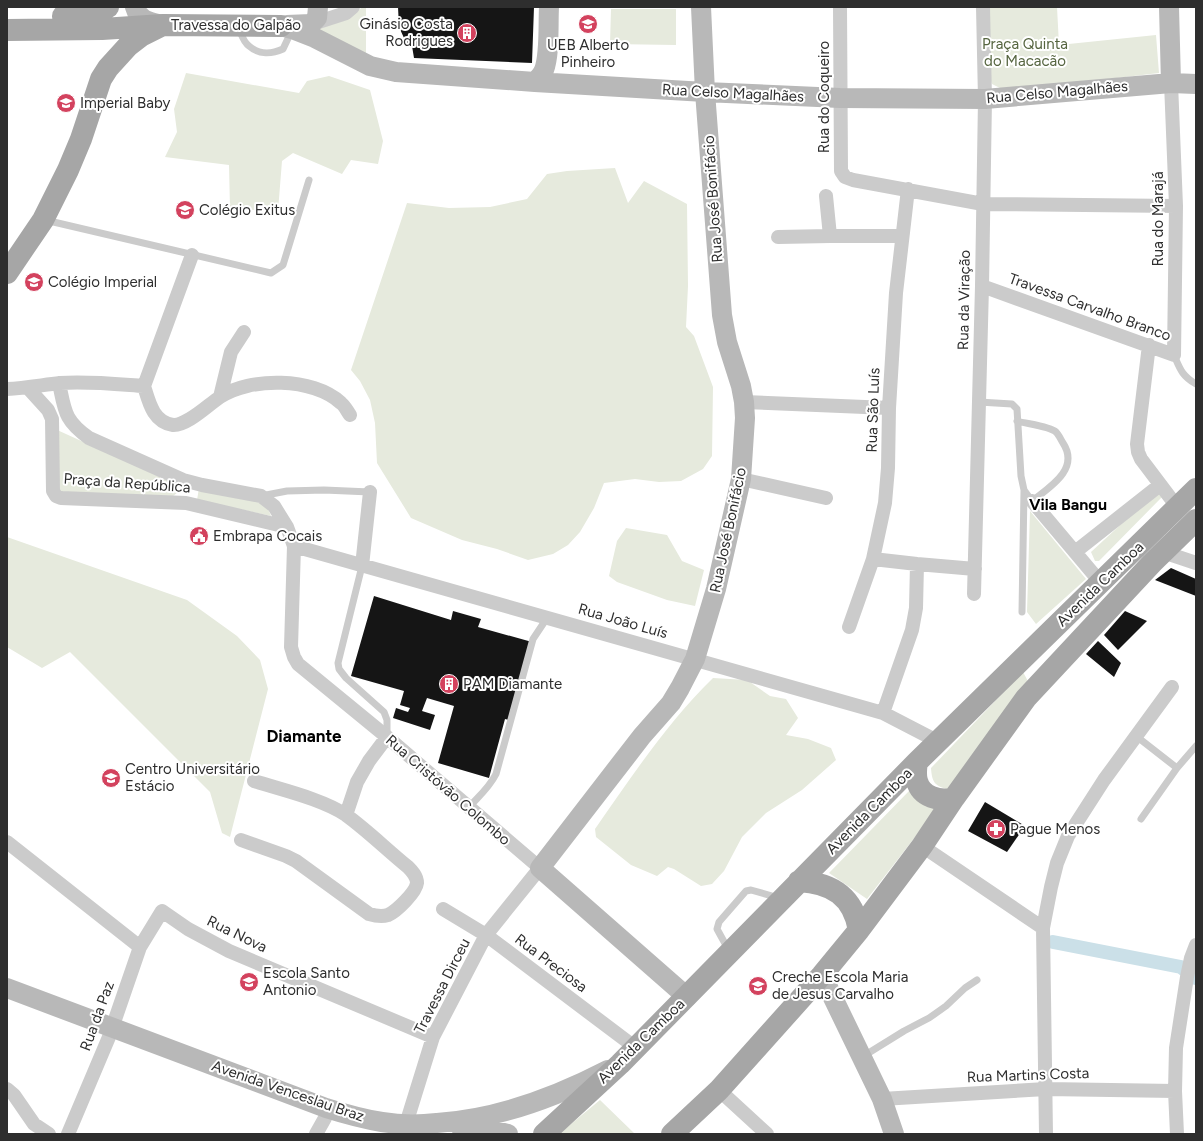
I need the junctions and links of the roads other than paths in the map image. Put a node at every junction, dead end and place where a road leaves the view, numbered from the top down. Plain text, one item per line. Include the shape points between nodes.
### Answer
1 (108, 7) edge
2 (135, 7) edge
3 (318, 7) edge
4 (353, 7) edge
5 (549, 7) edge
6 (701, 7) edge
7 (840, 7) edge
8 (983, 7) edge
9 (1169, 7) edge
10 (7, 16) edge
11 (163, 25) junction
12 (294, 26) junction
13 (7, 30) edge
14 (535, 82) junction
15 (1171, 83) junction
16 (1196, 84) edge
17 (705, 92) junction
18 (840, 98) junction
19 (985, 99) junction
20 (309, 180) dead end
21 (908, 189) junction
22 (826, 196) dead end
23 (983, 204) junction
24 (1176, 206) junction
25 (43, 220) junction
26 (830, 236) junction
27 (902, 236) junction
28 (778, 237) dead end
29 (192, 255) junction
30 (7, 273) edge
31 (982, 286) junction
32 (244, 332) dead end
33 (1149, 345) junction
34 (1174, 355) junction
35 (59, 383) junction
36 (1196, 384) edge
37 (144, 386) junction
38 (28, 388) junction
39 (7, 389) edge
40 (220, 397) junction
41 (744, 402) junction
42 (979, 402) junction
43 (890, 408) junction
44 (350, 415) dead end
45 (1017, 422) junction
46 (742, 479) junction
47 (192, 483) junction
48 (1160, 485) junction
49 (1196, 490) edge
50 (370, 492) joint
51 (261, 496) junction
52 (1028, 496) junction
53 (826, 498) dead end
54 (186, 503) junction
55 (1178, 508) junction
56 (1196, 520) edge
57 (287, 527) junction
58 (294, 546) junction
59 (1075, 552) junction
60 (1163, 552) junction
61 (873, 559) junction
62 (1196, 563) edge
63 (917, 564) junction
64 (362, 566) junction
65 (975, 569) junction
66 (1101, 583) junction
67 (974, 594) dead end
68 (1022, 612) dead end
69 (547, 618) junction
70 (849, 627) dead end
71 (694, 659) junction
72 (1172, 687) dead end
73 (882, 713) junction
74 (1136, 736) junction
75 (387, 737) junction
76 (939, 742) junction
77 (1196, 746) edge
78 (917, 762) junction
79 (1177, 768) junction
80 (254, 781) dead end
81 (954, 798) junction
82 (469, 807) junction
83 (346, 815) junction
84 (1141, 819) dead end
85 (241, 840) dead end
86 (7, 842) edge
87 (922, 846) junction
88 (540, 868) junction
89 (799, 881) junction
90 (781, 899) junction
91 (443, 909) dead end
92 (162, 911) joint
93 (1043, 928) junction
94 (859, 930) junction
95 (486, 935) junction
96 (1196, 945) edge
97 (140, 947) junction
98 (730, 952) junction
99 (822, 975) junction
100 (977, 980) dead end
101 (7, 988) edge
102 (1190, 994) edge
103 (687, 997) junction
104 (7, 999) edge
105 (111, 1032) junction
106 (433, 1037) junction
107 (636, 1048) junction
108 (862, 1057) junction
109 (620, 1064) junction
110 (7, 1089) edge
111 (1046, 1089) junction
112 (719, 1090) junction
113 (1175, 1091) junction
114 (882, 1098) junction
115 (320, 1126) edge
116 (408, 1132) edge
117 (49, 1134) edge
118 (68, 1134) edge
119 (508, 1134) edge
120 (544, 1134) edge
121 (672, 1134) edge
122 (767, 1134) edge
123 (894, 1134) edge
124 (1046, 1134) edge
125 (1177, 1134) edge

1 - 10 main road via 97,13 82,16
2 - 11 main road via 142,19
3 - 12 main road via 317,18 313,23
4 - 12 street via 346,12
5 - 14 main road via 547,60 544,70
6 - 17 main road, Rua José Bonifácio
7 - 18 street, Rua do Coqueiro
8 - 19 street, Rua da Viração
9 - 15 main road
11 - 12 main road, Travessa do Galpão
11 - 13 main road, Travessa do Galpão via 102,29
11 - 25 main road via 128,46 101,79 79,146
12 - 14 main road, Rua Celso Magalhães via 364,64 389,71
14 - 17 main road, Rua Celso Magalhães
15 - 16 main road, Rua Celso Magalhães
15 - 19 main road, Rua Celso Magalhães
15 - 24 street, Rua do Marajá
17 - 18 main road, Rua Celso Magalhães
17 - 41 main road, Rua José Bonifácio via 722,315
18 - 19 main road, Rua Celso Magalhães
18 - 21 street, Rua do Coqueiro via 841,171 845,177
19 - 23 street, Rua da Viração
20 - 29 lane via 283,265 270,273
21 - 23 street
21 - 27 street, Rua São Luís
22 - 26 street
23 - 24 street
23 - 31 street, Rua da Viração
24 - 34 street, Rua do Marajá
25 - 29 lane
25 - 30 main road
26 - 27 street
26 - 28 street
27 - 43 street, Rua São Luís via 896,293
29 - 37 street
31 - 33 street, Travessa Carvalho Branco
31 - 42 street, Rua da Viração
32 - 40 street via 231,352
33 - 34 street, Travessa Carvalho Branco
33 - 48 street via 1137,444 1146,467
34 - 36 lane, Travessa Carvalho Branco via 1184,376
35 - 37 street via 91,382
35 - 38 street
35 - 47 street, Praça da República via 68,418 77,430 89,438
37 - 40 street via 154,415 173,425 187,420
38 - 39 street
38 - 54 street, Praça da República via 48,410 52,419 53,490 56,496
40 - 44 street via 246,386 289,383 328,393 342,404
41 - 43 street
41 - 46 main road, Rua José Bonifácio
42 - 45 lane via 1012,404 1016,409
42 - 65 street, Rua da Viração
43 - 61 street, Rua São Luís via 885,503
45 - 52 lane via 1021,476
45 - 52 lane via 1056,432 1067,449 1068,462 1055,483
46 - 53 street
46 - 71 main road, Rua José Bonifácio via 716,588
47 - 51 street, Praça da República
47 - 54 street
48 - 55 street
48 - 59 street
49 - 55 main road, Avenida Camboa
50 - 51 lane via 287,491
50 - 64 street
51 - 57 street via 274,506
52 - 59 street
52 - 68 lane
54 - 57 street, Praça da República
55 - 66 main road, Avenida Camboa
56 - 60 main road, Avenida Camboa
57 - 58 street
58 - 64 street, Rua João Luís
58 - 75 street, Rua Cristóvão Colombo via 291,647 294,657 303,669
59 - 66 street
60 - 62 street
60 - 81 main road, Avenida Camboa via 1026,698
61 - 63 street
61 - 70 street, Rua São Luís
63 - 65 street
63 - 73 street via 916,608 912,630
64 - 69 street, Rua João Luís
64 - 75 lane via 338,663 346,678 384,712 387,720
65 - 67 street, Rua da Viração
66 - 76 main road, Avenida Camboa
69 - 71 street, Rua João Luís
69 - 82 lane via 533,640 496,774 491,784
71 - 73 street, Rua João Luís
71 - 88 main road, Rua José Bonifácio via 671,703 642,736
72 - 74 street
73 - 76 street, Rua João Luís
74 - 79 lane
74 - 93 street via 1068,836 1056,869
75 - 82 street, Rua Cristóvão Colombo
75 - 83 street via 357,782
76 - 78 main road, Avenida Camboa
77 - 79 lane
78 - 81 main road via 917,782 923,791 937,799
78 - 89 main road, Avenida Camboa
79 - 84 lane
80 - 83 street via 324,804
81 - 87 main road, Avenida Camboa
82 - 88 street, Rua Cristóvão Colombo
83 - 85 street via 415,875 417,883 414,891 388,915 369,914 296,861
86 - 97 street
87 - 93 street
87 - 94 main road, Avenida Camboa
88 - 95 street, Travessa Dirceu
88 - 103 main road, Rua Cristóvão Colombo
89 - 90 main road, Avenida Camboa
89 - 94 main road via 818,883 838,892 854,911
90 - 98 main road, Avenida Camboa
90 - 98 lane via 751,890 746,891 719,922 717,929
91 - 95 street, Rua Preciosa
92 - 97 street, Rua da Paz
92 - 106 street, Rua Nova via 188,929 229,951
93 - 111 street
94 - 99 main road, Avenida Camboa
95 - 106 street, Travessa Dirceu
95 - 107 street, Rua Preciosa
96 - 102 street via 1188,970
97 - 105 street, Rua da Paz
98 - 103 main road, Avenida Camboa
99 - 108 main road
99 - 112 main road, Avenida Camboa
100 - 108 lane via 929,1018
101 - 105 main road, Avenida Venceslau Braz
102 - 113 street via 1176,1048
103 - 107 main road, Avenida Camboa
104 - 105 main road, Avenida Venceslau Braz
105 - 115 main road, Avenida Venceslau Braz
105 - 116 main road, Avenida Venceslau Braz via 326,1108
105 - 118 street, Rua da Paz
106 - 116 street, Travessa Dirceu
107 - 109 main road, Avenida Camboa
108 - 114 main road
109 - 116 main road, Avenida Venceslau Braz via 577,1086 524,1106 481,1118 433,1124
109 - 120 main road, Avenida Camboa
110 - 117 street via 34,1124
111 - 113 street, Rua Martins Costa
111 - 114 street, Rua Martins Costa
111 - 124 street
112 - 121 main road, Avenida Camboa
112 - 122 street
113 - 125 street
114 - 123 main road
115 - 116 main road, Avenida Venceslau Braz
116 - 119 main road, Avenida Venceslau Braz via 480,1130

